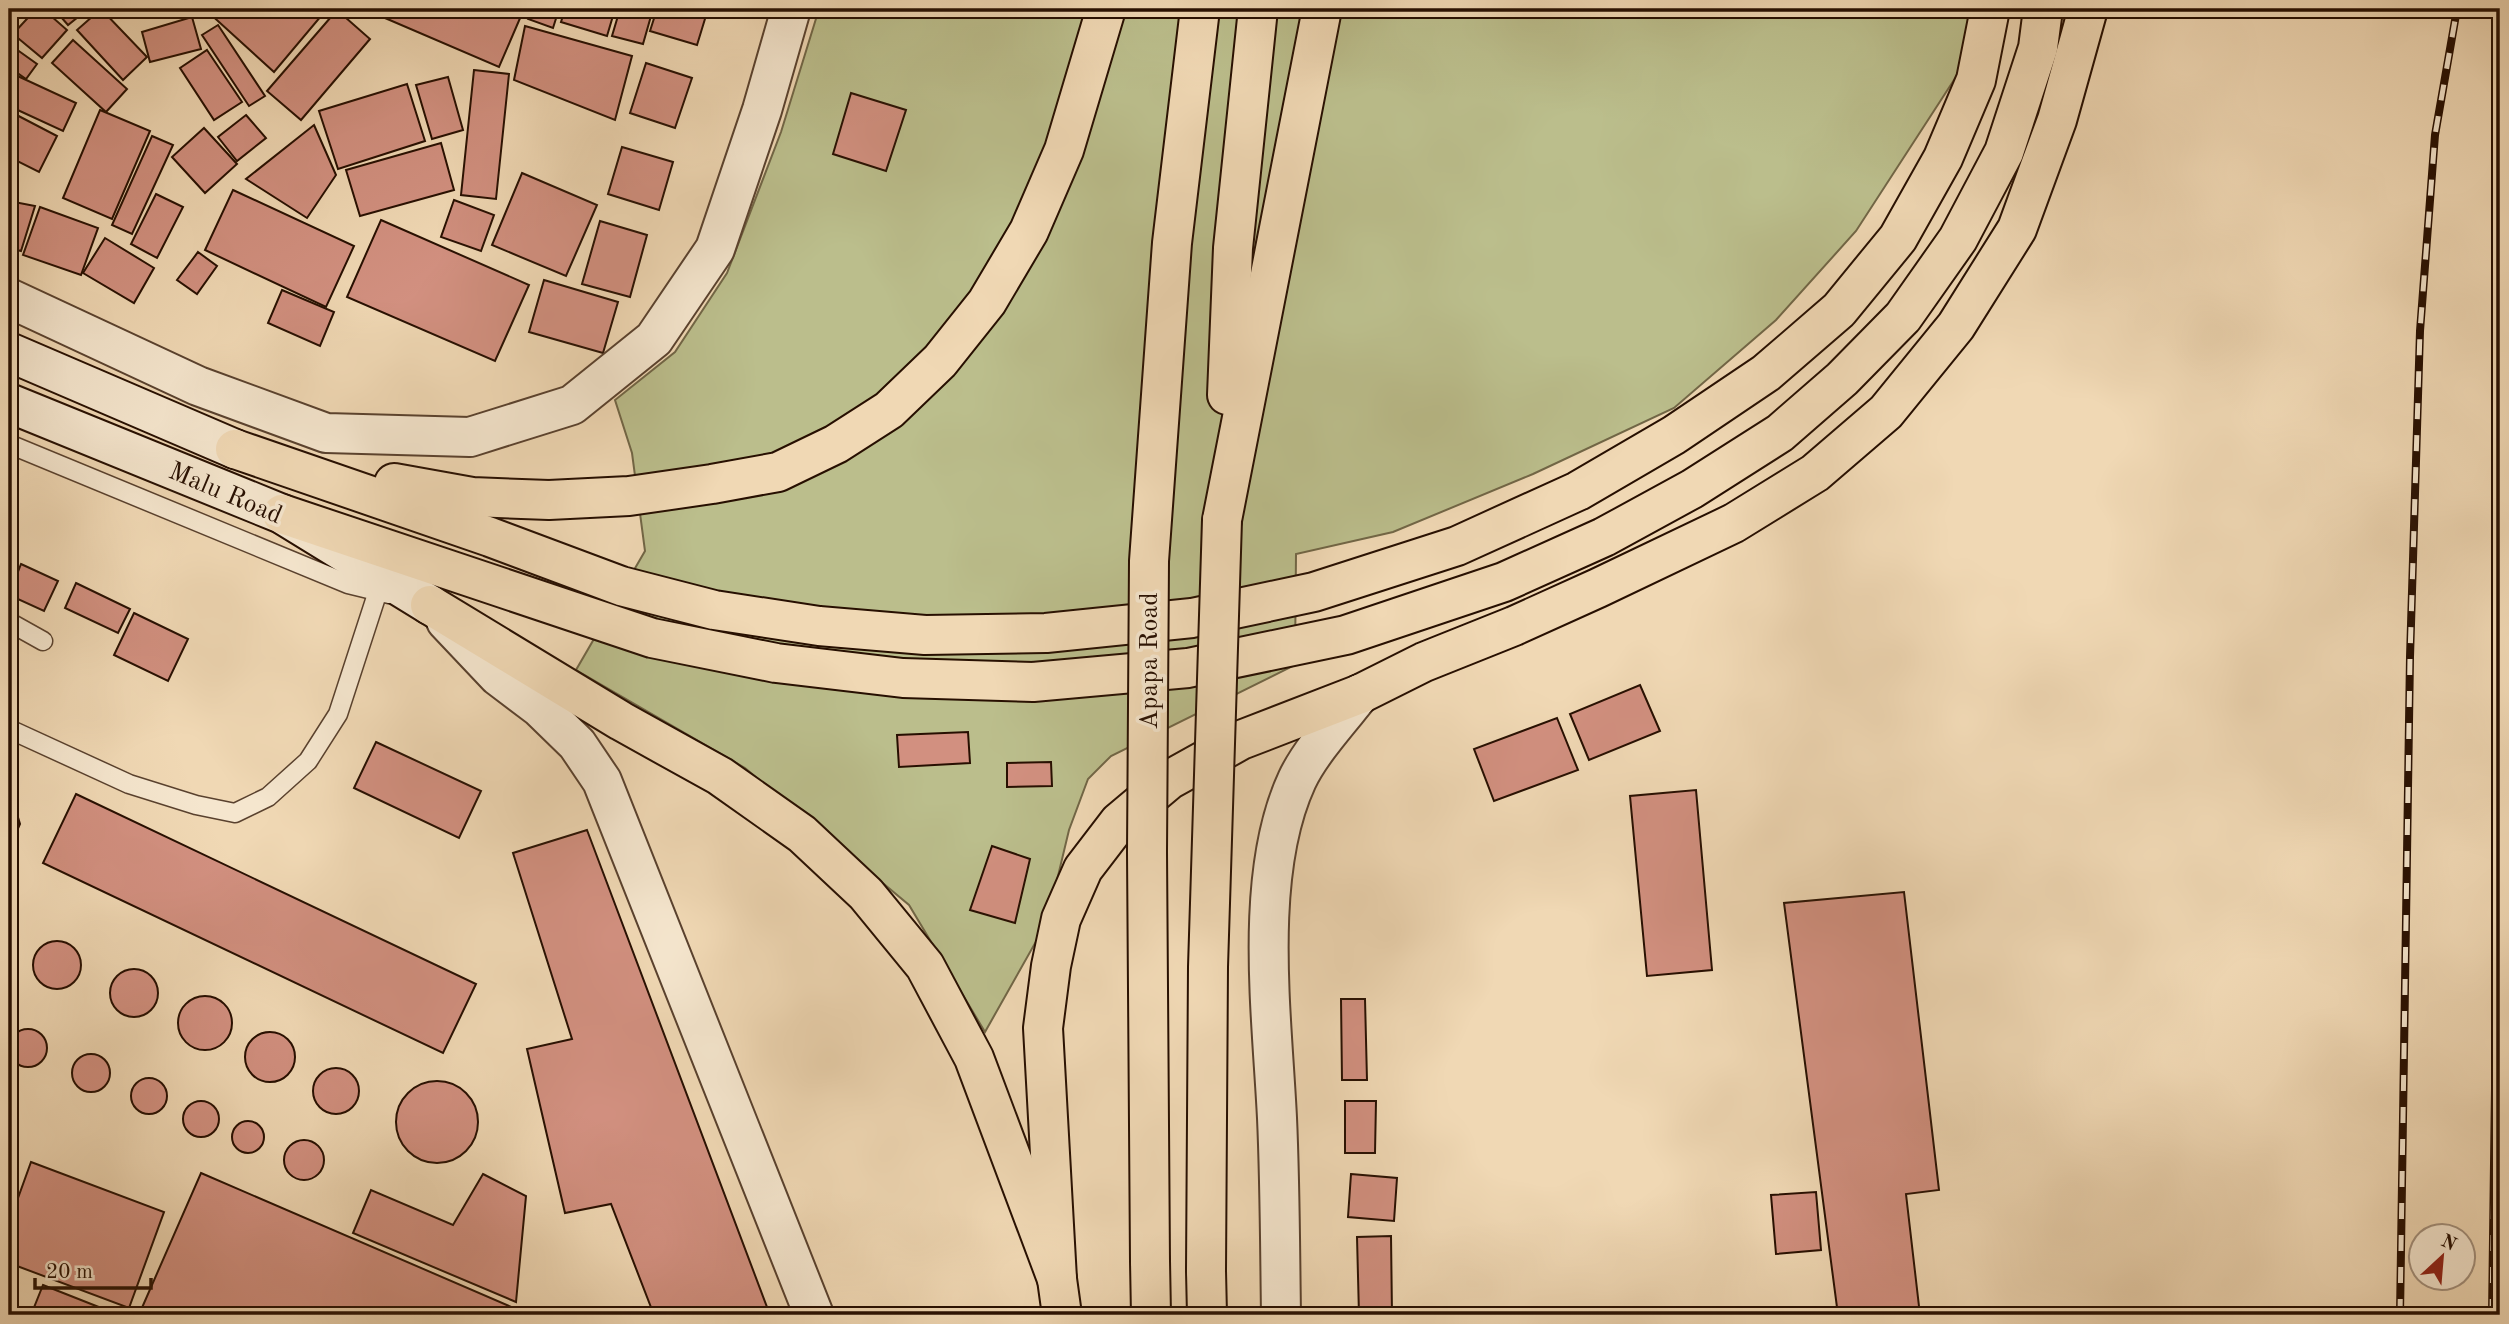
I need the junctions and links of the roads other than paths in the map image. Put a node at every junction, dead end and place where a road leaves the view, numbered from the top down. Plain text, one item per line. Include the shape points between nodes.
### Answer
1 (791, 9) edge
2 (1106, 9) edge
3 (1200, 9) edge
4 (1258, 9) edge
5 (1322, 9) edge
6 (1990, 9) edge
7 (2043, 9) edge
8 (2088, 9) edge
9 (9, 298) edge
10 (9, 352) edge
11 (9, 403) edge
12 (9, 444) edge
13 (235, 449) junction
14 (282, 514) junction
15 (1222, 520) junction
16 (378, 591) junction
17 (430, 605) junction
18 (9, 622) edge
19 (43, 641) dead end
20 (1360, 694) junction
21 (9, 729) edge
22 (1059, 1297) edge
23 (814, 1315) edge
24 (1151, 1315) edge
25 (1207, 1315) edge
26 (1281, 1315) edge

1 - 9 street via 715,249 654,338 572,405 470,437 326,433 198,386
2 - 13 main road via 1064,150 1029,231 987,302 940,361 889,410 836,444 778,472 629,496 549,500 472,497 414,488
3 - 24 main road, Apapa Road, bridge via 1172,243 1149,561
4 - 15 main road via 1233,248
5 - 15 main road
6 - 13 main road via 1976,80 1943,159 1898,239 1839,310 1776,364 1674,435 1578,491 1457,546 1314,592 1192,618 1046,633 925,635 819,626 714,610 621,586
7 - 14 main road via 2038,48 2004,152 1958,239 1903,317 1842,379 1780,433 1604,537 1504,582 1346,635 1188,668 1033,682 903,678 776,663 652,638
8 - 20 main road via 2057,120 2017,229 1956,326 1886,412 1815,473 1734,523
10 - 13 street, Malu Road
11 - 14 street, Malu Road
12 - 16 lane via 348,584
14 - 17 street, Malu Road
15 - 25 main road, bridge via 1208,967
16 - 17 lane
16 - 21 lane via 338,714 308,761 268,797 236,813 196,806 129,784
17 - 22 main road via 720,776 802,834 866,894 925,966 974,1058
17 - 23 street, Malu Road via 498,676 577,744 602,780
18 - 19 lane
20 - 22 main road via 1241,740 1169,780 1119,822 1083,869 1060,919 1043,1028
20 - 26 street via 1298,779 1280,827 1272,882 1270,958

